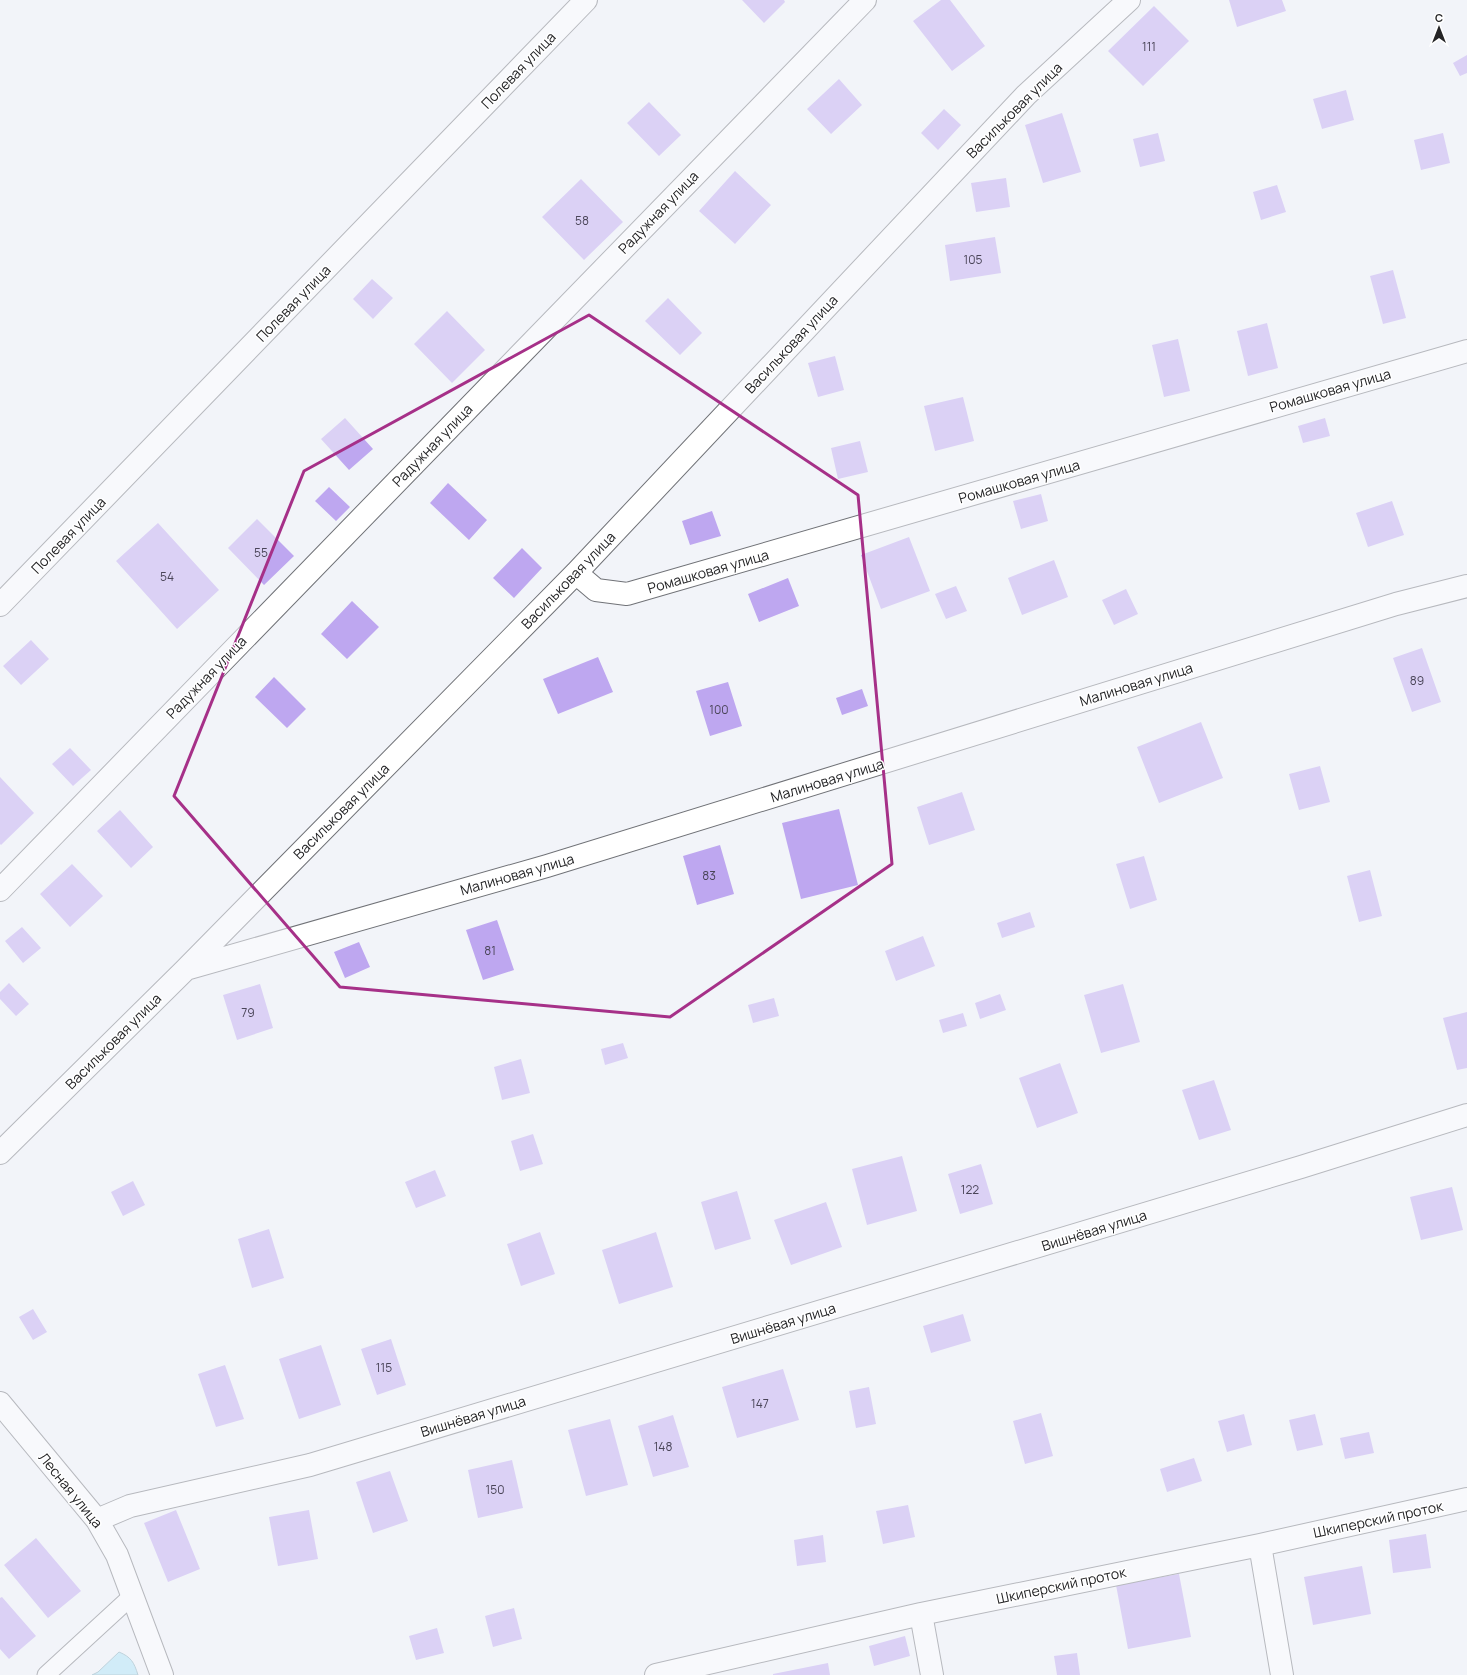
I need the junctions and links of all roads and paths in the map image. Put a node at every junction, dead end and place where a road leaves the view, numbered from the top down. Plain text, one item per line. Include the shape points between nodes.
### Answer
1 (586, 0) edge
2 (865, 0) edge
3 (1129, 0) edge
4 (1467, 351) edge
5 (576, 573) junction
6 (1467, 586) edge
7 (0, 605) edge
8 (0, 890) edge
9 (185, 970) junction
10 (1467, 1115) edge
11 (0, 1153) edge
12 (0, 1403) edge
13 (1467, 1499) edge
14 (97, 1520) junction
15 (1260, 1545) junction
16 (132, 1596) junction
17 (921, 1614) junction
18 (46, 1675) edge
19 (162, 1675) edge
20 (656, 1675) edge
21 (932, 1675) edge
22 (1282, 1675) edge

1 - 7 street, Полевая улица
2 - 8 street, Радужная улица
3 - 5 street, Васильковая улица via 1026,95
4 - 5 street, Ромашковая улица via 627,594 596,590
5 - 9 street, Васильковая улица
6 - 9 street, Малиновая улица via 1388,607 547,866
9 - 11 street, Васильковая улица
10 - 14 street, Вишнёвая улица via 310,1466 130,1506
12 - 14 street, Лесная улица
13 - 15 street, Шкиперский проток
14 - 16 street, Лесная улица via 117,1555
15 - 17 street, Шкиперский проток
15 - 22 street
16 - 18 lane
16 - 19 street, Лесная улица
17 - 20 street, Шкиперский проток
17 - 21 street

